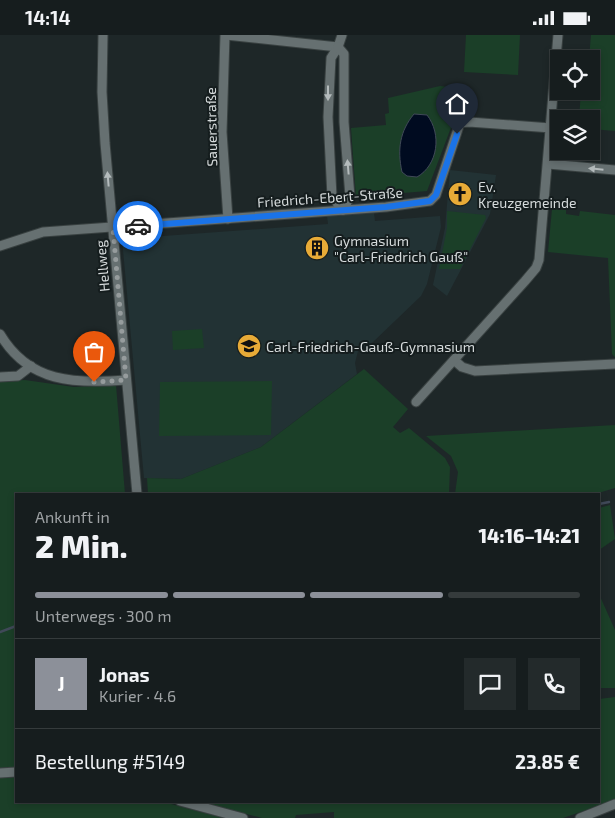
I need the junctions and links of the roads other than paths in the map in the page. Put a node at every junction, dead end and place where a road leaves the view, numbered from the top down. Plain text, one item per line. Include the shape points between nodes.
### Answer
1 (103, 35) edge
2 (226, 35) edge
3 (342, 35) edge
4 (558, 35) edge
5 (242, 37) edge
6 (338, 47) junction
7 (552, 110) edge
8 (550, 128) edge
9 (550, 140) edge
10 (548, 164) junction
11 (615, 170) edge
12 (343, 210) junction
13 (228, 219) junction
14 (113, 228) junction
15 (0, 246) edge
16 (0, 334) edge
17 (454, 360) junction
18 (615, 364) edge
19 (31, 367) junction
20 (0, 377) edge
21 (126, 380) junction
22 (416, 402) dead end
23 (137, 493) edge
24 (15, 772) edge
25 (0, 773) edge
26 (187, 803) edge
27 (615, 804) edge
28 (243, 818) edge
29 (580, 818) edge

14 -> 1 street, Hellweg via 102,98
2 - 5 street
2 - 13 street, Sauerstraße via 222,132
3 - 6 street
4 - 7 street
5 - 6 street
12 -> 6 street via 350,197 344,122 344,54
6 -> 12 street via 331,58 328,117 332,197
8 - 12 street, Friedrich-Ebert-Straße via 460,123 436,195 430,201
9 - 10 street
11 -> 10 street
10 - 17 street via 541,253 536,268
12 - 13 street, Friedrich-Ebert-Straße
13 - 14 street, Friedrich-Ebert-Straße
14 - 15 street, Friedrich-Ebert-Straße via 43,232
14 - 21 street, Hellweg
16 - 19 street via 8,347
17 - 18 street via 475,371
17 - 22 street
19 - 20 street via 18,376
19 - 21 street via 59,380
21 - 23 street, Hellweg
24 - 25 street
26 - 28 street
27 - 29 street

